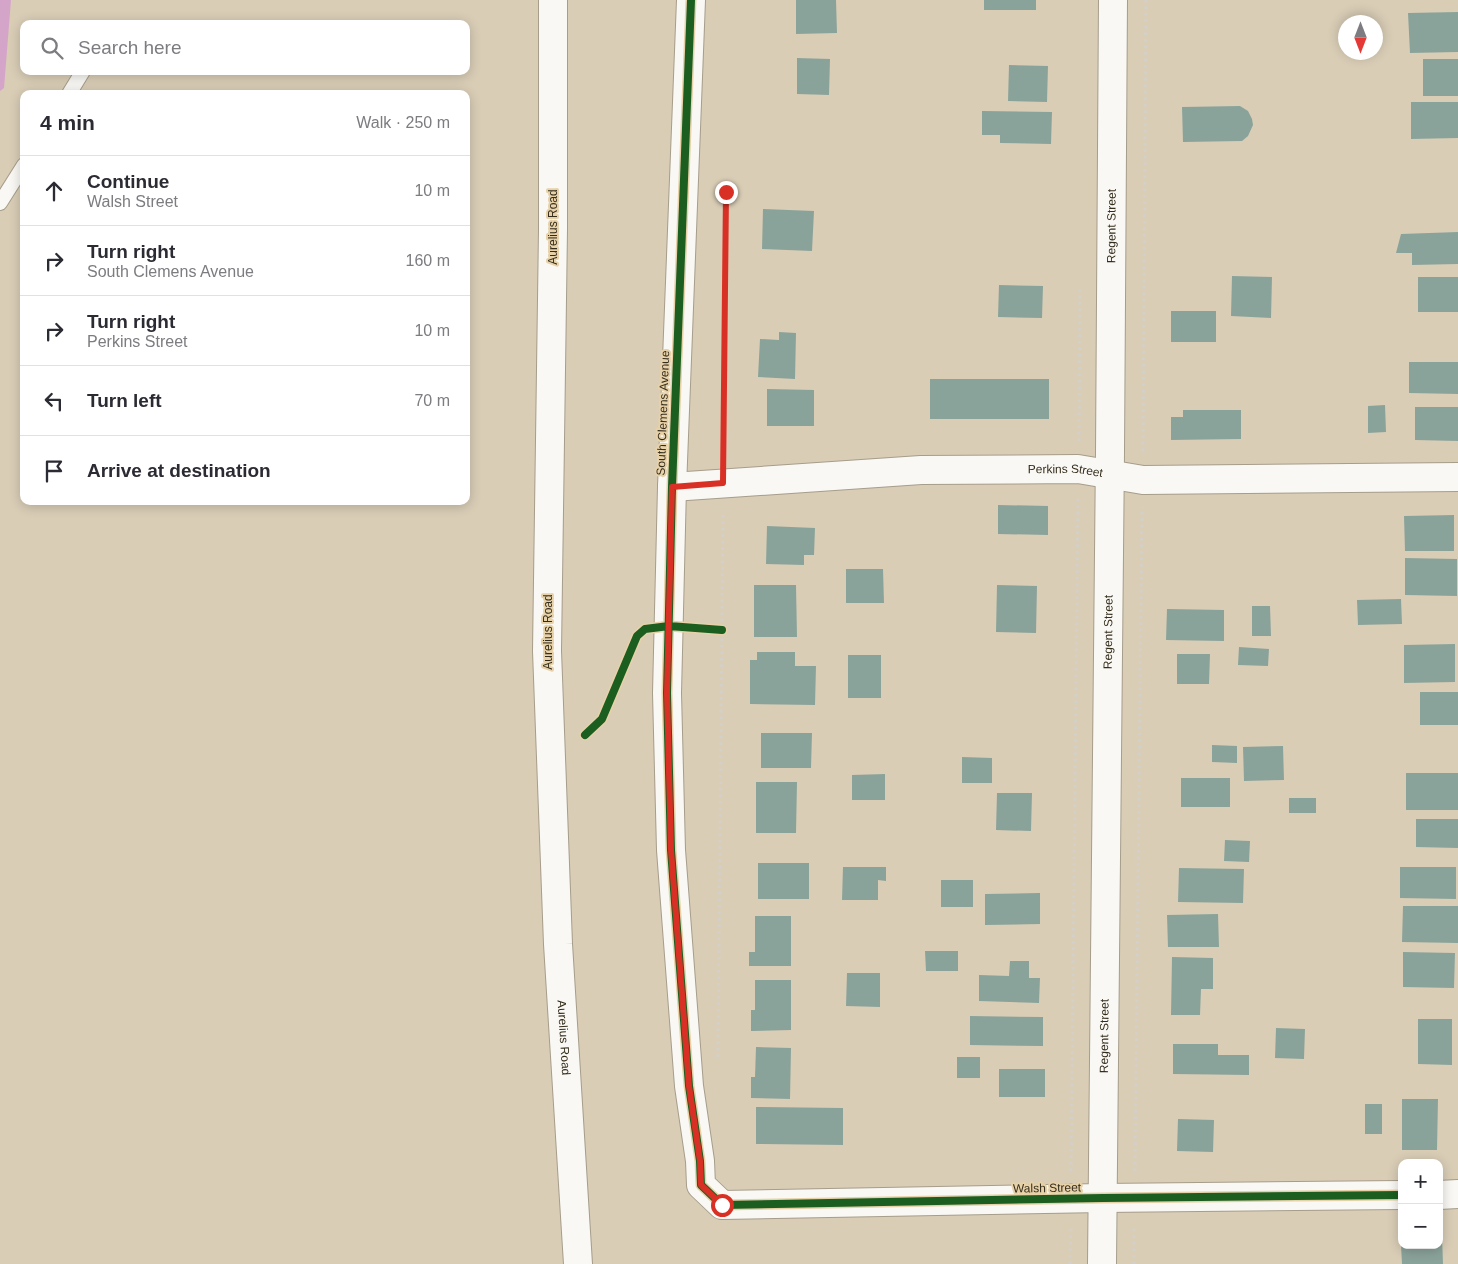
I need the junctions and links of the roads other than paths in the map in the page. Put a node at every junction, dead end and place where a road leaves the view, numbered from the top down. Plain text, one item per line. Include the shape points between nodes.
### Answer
1 (554, 0) edge
2 (691, 0) edge
3 (1113, 0) edge
4 (81, 75) edge
5 (72, 90) edge
6 (20, 171) edge
7 (0, 203) edge
8 (1110, 475) junction
9 (1458, 477) edge
10 (672, 487) junction
11 (701, 1185) joint
12 (1443, 1194) edge
13 (1458, 1194) edge
14 (1398, 1195) edge
15 (1102, 1198) junction
16 (578, 1264) edge
17 (1102, 1264) edge

1 - 16 street, Aurelius Road via 548,651 558,935
2 - 10 street, South Clemens Avenue
3 - 8 street, Regent Street
4 - 5 lane
6 - 7 lane
8 - 9 street, Perkins Street via 1142,480
8 - 10 street, Perkins Street via 1078,470 921,470
8 - 15 street, Regent Street
10 - 11 street, South Clemens Avenue via 667,693 671,850 689,1086
11 - 15 street, Walsh Street via 722,1205
12 - 13 street
14 - 15 street, Walsh Street
15 - 17 street, Regent Street

